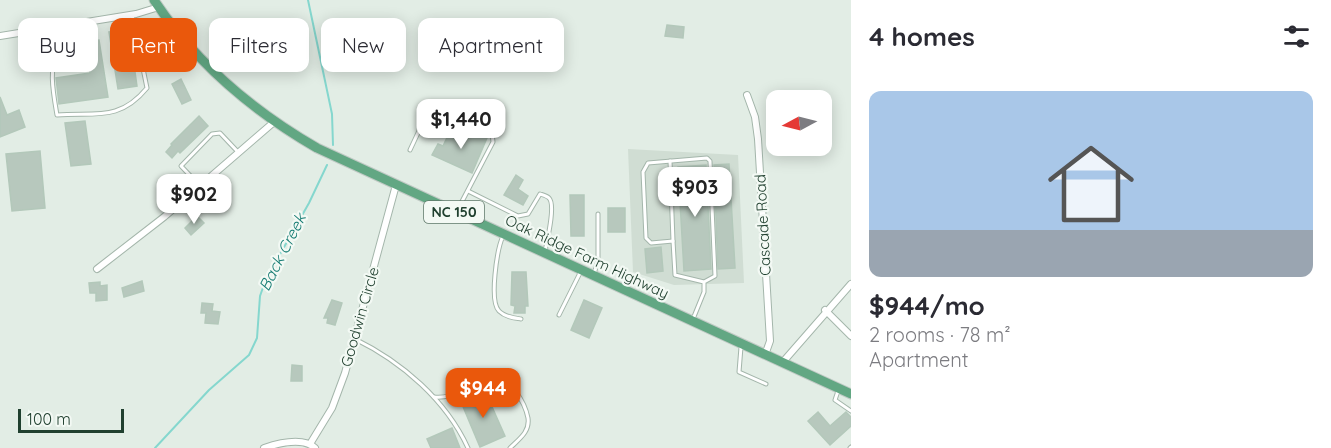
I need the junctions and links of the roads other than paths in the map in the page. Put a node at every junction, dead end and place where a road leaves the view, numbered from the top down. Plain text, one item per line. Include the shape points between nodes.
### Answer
1 (157, 3) edge
2 (132, 14) junction
3 (98, 19) edge
4 (18, 33) edge
5 (0, 36) edge
6 (52, 72) edge
7 (747, 95) dead end
8 (274, 122) junction
9 (410, 150) dead end
10 (238, 152) junction
11 (670, 161) junction
12 (396, 185) junction
13 (200, 186) junction
14 (468, 191) junction
15 (457, 213) junction
16 (598, 214) dead end
17 (504, 235) junction
18 (672, 241) junction
19 (544, 253) junction
20 (97, 269) dead end
21 (581, 270) junction
22 (593, 276) junction
23 (704, 282) junction
24 (851, 284) edge
25 (825, 310) junction
26 (560, 315) dead end
27 (521, 320) dead end
28 (692, 321) junction
29 (851, 336) edge
30 (355, 339) junction
31 (742, 344) junction
32 (765, 355) junction
33 (782, 363) junction
34 (766, 384) dead end
35 (839, 388) junction
36 (851, 394) edge
37 (432, 397) junction
38 (851, 411) edge
39 (313, 446) edge
40 (264, 448) edge
41 (468, 448) edge
42 (510, 448) edge

1 - 2 street
1 - 8 main road, Oak Ridge Farm Highway / NC 150 via 194,51
2 - 3 street
2 - 6 lane via 147,88 125,108 107,115 57,115
4 - 5 street
7 - 32 street, Cascade Road via 755,117 759,149 770,341
8 - 10 street
8 - 12 main road, Oak Ridge Farm Highway / NC 150 via 317,148
9 - 14 lane via 424,118 432,116 492,133 493,142
10 - 13 street
10 - 13 lane via 220,134 212,134 181,166
11 - 18 lane
11 - 18 lane via 648,163 643,172 646,238 651,243
11 - 23 lane via 710,161 715,276
12 - 15 main road, Oak Ridge Farm Highway / NC 150
12 - 30 street, Goodwin Circle
13 - 20 street
14 - 15 lane
14 - 19 lane via 518,216 528,214 540,194 549,198 552,203
15 - 17 main road, Oak Ridge Farm Highway / NC 150
16 - 22 lane via 598,260
17 - 19 main road, Oak Ridge Farm Highway / NC 150
17 - 27 lane via 496,269 496,305 503,314
18 - 23 lane via 675,275
19 - 21 main road, Oak Ridge Farm Highway / NC 150
21 - 22 main road, Oak Ridge Farm Highway / NC 150
21 - 26 lane
22 - 28 main road, Oak Ridge Farm Highway / NC 150
23 - 28 lane
24 - 25 street
25 - 29 street
25 - 33 street
28 - 31 main road, Oak Ridge Farm Highway / NC 150
30 - 37 lane via 392,358
30 - 39 street, Goodwin Circle via 332,408
31 - 32 main road, Oak Ridge Farm Highway / NC 150
31 - 34 lane via 738,372
32 - 33 main road, Oak Ridge Farm Highway / NC 150
33 - 35 main road, Oak Ridge Farm Highway / NC 150
35 - 36 main road, Oak Ridge Farm Highway / NC 150
35 - 38 lane via 835,400
37 - 41 lane via 457,424
37 - 42 lane via 452,396 483,381 511,386 526,408 528,420 525,433
39 - 40 street, Goodwin Circle via 298,441

